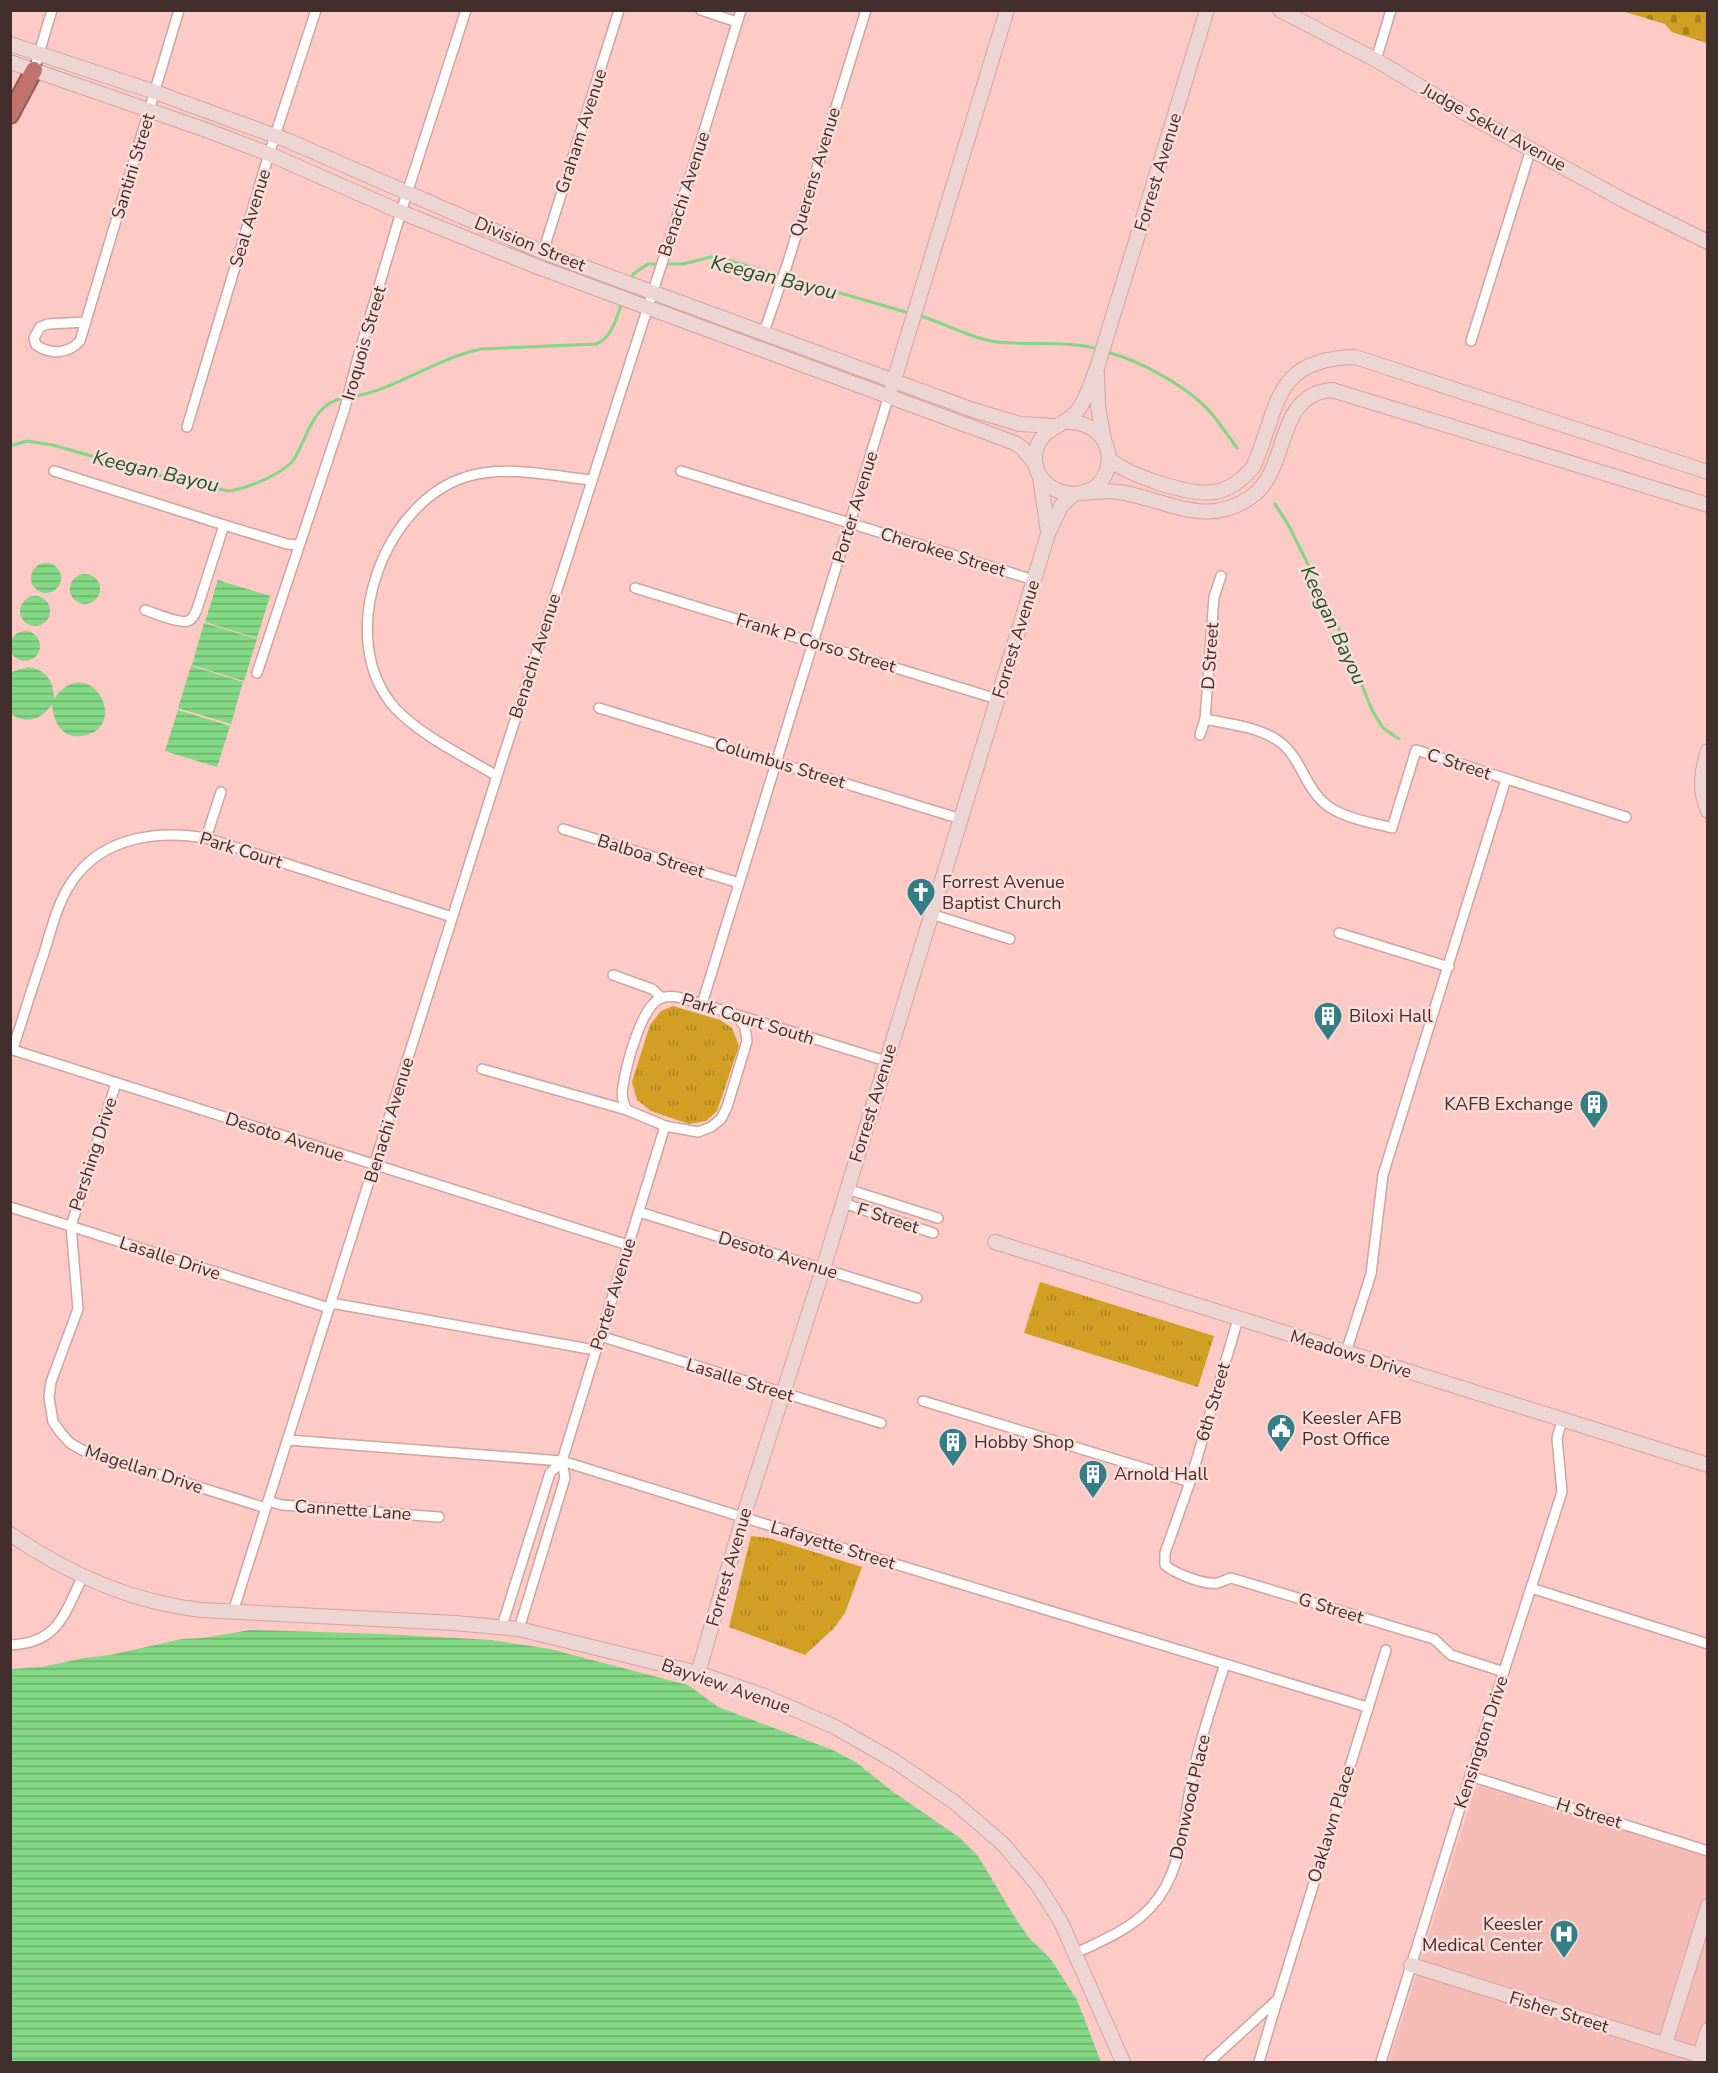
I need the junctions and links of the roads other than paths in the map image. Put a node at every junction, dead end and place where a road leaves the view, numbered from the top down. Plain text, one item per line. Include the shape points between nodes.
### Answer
1 (52, 10) edge
2 (179, 10) edge
3 (316, 10) edge
4 (466, 10) edge
5 (619, 10) edge
6 (701, 10) edge
7 (741, 10) edge
8 (866, 10) edge
9 (1007, 10) edge
10 (1207, 10) edge
11 (1280, 10) edge
12 (1391, 10) edge
13 (738, 22) junction
14 (10, 44) edge
15 (1376, 60) junction
16 (10, 62) edge
17 (36, 62) junction
18 (155, 92) junction
19 (150, 110) junction
20 (10, 115) edge
21 (275, 136) junction
22 (1531, 149) junction
23 (269, 154) junction
24 (408, 193) junction
25 (401, 212) junction
26 (1707, 242) edge
27 (543, 252) junction
28 (653, 291) junction
29 (648, 308) junction
30 (86, 322) junction
31 (764, 332) junction
32 (1471, 341) dead end
33 (1099, 363) junction
34 (894, 381) junction
35 (889, 395) junction
36 (1060, 424) junction
37 (187, 427) dead end
38 (1105, 442) junction
39 (1108, 459) junction
40 (1038, 470) junction
41 (54, 471) dead end
42 (681, 471) dead end
43 (1707, 472) edge
44 (591, 480) junction
45 (1078, 494) junction
46 (1707, 505) edge
47 (850, 523) junction
48 (224, 525) junction
49 (1048, 534) junction
50 (299, 545) junction
51 (1221, 576) dead end
52 (1034, 580) junction
53 (635, 588) dead end
54 (145, 610) dead end
55 (813, 642) junction
56 (257, 673) dead end
57 (997, 699) junction
58 (599, 708) dead end
59 (1205, 719) junction
60 (1200, 735) dead end
61 (1707, 751) edge
62 (777, 762) junction
63 (497, 776) junction
64 (1506, 779) junction
65 (221, 792) dead end
66 (1707, 811) edge
67 (1626, 817) dead end
68 (961, 819) junction
69 (563, 829) dead end
70 (206, 838) junction
71 (739, 883) junction
72 (931, 914) junction
73 (452, 917) junction
74 (1340, 933) dead end
75 (1010, 939) dead end
76 (1449, 967) junction
77 (613, 975) dead end
78 (662, 998) junction
79 (702, 1004) junction
80 (736, 1015) junction
81 (12, 1049) edge
82 (886, 1061) junction
83 (482, 1069) dead end
84 (116, 1083) junction
85 (627, 1110) junction
86 (665, 1126) junction
87 (375, 1166) junction
88 (845, 1196) junction
89 (10, 1207) edge
90 (639, 1212) junction
91 (938, 1218) dead end
92 (71, 1226) junction
93 (933, 1233) dead end
94 (995, 1242) dead end
95 (628, 1245) junction
96 (823, 1269) junction
97 (917, 1298) dead end
98 (330, 1305) junction
99 (1238, 1318) junction
100 (600, 1336) junction
101 (595, 1350) junction
102 (1346, 1352) junction
103 (783, 1394) junction
104 (923, 1401) dead end
105 (1562, 1420) junction
106 (881, 1423) dead end
107 (288, 1440) junction
108 (562, 1461) junction
109 (1707, 1465) edge
110 (1190, 1482) junction
111 (267, 1504) junction
112 (439, 1516) dead end
113 (743, 1518) junction
114 (10, 1534) edge
115 (1165, 1553) joint
116 (83, 1576) junction
117 (1531, 1588) junction
118 (233, 1612) junction
119 (502, 1626) junction
120 (519, 1629) junction
121 (1707, 1644) edge
122 (10, 1645) edge
123 (1386, 1650) dead end
124 (1225, 1664) junction
125 (1504, 1672) junction
126 (698, 1673) junction
127 (1367, 1707) junction
128 (1470, 1776) junction
129 (1707, 1851) edge
130 (1707, 1906) edge
131 (1074, 1954) junction
132 (1411, 1965) junction
133 (1278, 1999) junction
134 (1707, 2030) edge
135 (1665, 2044) junction
136 (1703, 2057) edge
137 (1123, 2062) edge
138 (1209, 2062) edge
139 (1258, 2062) edge
140 (1381, 2062) edge

1 - 17 street
2 - 18 street, Santini Street
3 - 21 street, Seal Avenue
4 - 24 street, Iroquois Street
5 - 27 street, Graham Avenue
6 - 13 street
7 - 13 street, Benachi Avenue
8 - 31 street, Querens Avenue
9 - 34 street, Porter Avenue
10 - 33 street, Forrest Avenue
11 - 15 street, Judge Sekul Avenue
12 - 15 street
13 - 28 street, Benachi Avenue
14 - 17 street, Division Street
15 - 22 street, Judge Sekul Avenue
16 - 17 street, Division Street
17 - 18 street, Division Street
17 - 19 street, Division Street
17 - 20 highway
18 - 19 street, Santini Street
18 - 21 street, Division Street
19 - 23 street, Division Street
19 - 30 street, Santini Street
21 - 23 street, Seal Avenue
21 - 24 street, Division Street
22 - 26 street, Judge Sekul Avenue
22 - 32 street
23 - 25 street, Division Street
23 - 37 street, Seal Avenue
24 - 25 street, Iroquois Street
24 - 27 street, Division Street
25 - 29 street, Division Street
25 - 50 street, Iroquois Street via 351,389
27 - 28 street, Division Street
28 - 29 street, Benachi Avenue
28 - 31 street, Division Street
29 - 35 street, Division Street
29 - 44 street, Benachi Avenue
30 - 30 street, Santini Street via 74,348 54,351 36,345 34,338 40,327
31 - 34 street, Division Street
33 - 36 street, Forrest Avenue via 1082,404
33 - 38 street, Forrest Avenue via 1098,407
34 - 35 street, Porter Avenue
34 - 36 street, Division Street via 1004,420
35 - 40 street, Division Street via 1015,443
35 - 47 street, Porter Avenue
36 - 38 street via 1089,426
36 - 40 street via 1039,442 1035,457
38 - 39 street
39 - 43 street via 1124,470 1176,487 1198,493 1217,492 1246,476 1258,456 1271,412 1286,386 1315,363 1354,357
39 - 45 street via 1101,481
40 - 45 street via 1054,490
40 - 49 street, Forrest Avenue
41 - 48 street
42 - 47 street, Cherokee Street
44 - 63 street, Benachi Avenue
44 - 63 street via 487,472 444,485 411,513 385,555 372,586 368,649 382,689 395,708 416,726
45 - 46 street via 1117,491 1185,510 1229,509 1251,498 1265,484 1297,407 1314,393 1332,390
45 - 49 street, Forrest Avenue via 1061,506
47 - 52 street, Cherokee Street
47 - 55 street, Porter Avenue
48 - 50 street
48 - 54 street via 191,620 180,621
49 - 52 street, Forrest Avenue
50 - 56 street, Iroquois Street
51 - 59 street, D Street via 1214,597
52 - 57 street, Forrest Avenue
53 - 55 street, Frank P Corso Street
55 - 57 street, Frank P Corso Street
55 - 62 street, Porter Avenue
57 - 68 street, Forrest Avenue
58 - 62 street, Columbus Street
59 - 60 street, D Street
59 - 64 street, C Street via 1281,742 1321,801 1331,809 1392,828 1416,750
61 - 66 street via 1701,788
62 - 68 street, Columbus Street
62 - 71 street, Porter Avenue
63 - 73 street, Benachi Avenue
64 - 67 street, C Street
64 - 76 street
65 - 70 street
68 - 72 street, Forrest Avenue
69 - 71 street, Balboa Street
70 - 73 street, Park Court
70 - 81 street, Park Court via 181,833 122,842 76,876 53,922
71 - 79 street, Porter Avenue
72 - 75 street
72 - 82 street, Forrest Avenue
73 - 87 street, Benachi Avenue
74 - 76 street
76 - 102 street via 1383,1175 1371,1274
77 - 78 street, Park Court South via 652,989
78 - 79 street, Park Court South via 676,997
78 - 85 street via 647,1010 635,1040 622,1088
79 - 80 street, Park Court South
80 - 82 street, Park Court South
80 - 86 street via 745,1027 747,1041 721,1119 698,1132
81 - 84 street, Desoto Avenue
82 - 88 street, Forrest Avenue
83 - 85 street
84 - 87 street, Desoto Avenue
84 - 92 street, Pershing Drive
85 - 86 street
86 - 90 street, Porter Avenue
87 - 95 street, Desoto Avenue
87 - 98 street, Benachi Avenue
88 - 91 street, F Street
88 - 93 street, F Street
88 - 96 street, Forrest Avenue
89 - 92 street, Lasalle Drive
90 - 95 street, Porter Avenue
90 - 96 street, Desoto Avenue
92 - 98 street, Lasalle Drive
92 - 111 street, Magellan Drive via 78,1309 51,1382 48,1397 53,1422 70,1443 84,1451
94 - 99 street, Meadows Drive
95 - 100 street, Porter Avenue
96 - 97 street, Desoto Avenue
96 - 103 street, Forrest Avenue
98 - 101 street
98 - 107 street, Benachi Avenue
99 - 102 street, Meadows Drive
99 - 110 street, 6th Street
100 - 101 street, Porter Avenue
100 - 103 street, Lasalle Street
101 - 108 street, Porter Avenue
102 - 105 street, Meadows Drive
103 - 106 street, Lasalle Street
103 - 113 street, Forrest Avenue
104 - 110 street
105 - 109 street, Meadows Drive
105 - 117 street, Kensington Drive via 1557,1438 1562,1492
107 - 108 street, Lafayette Street
107 - 111 street, Benachi Avenue
108 - 113 street, Lafayette Street
108 - 119 street, Porter Avenue via 550,1473
108 - 120 street, Porter Avenue via 566,1478
110 - 115 street, 6th Street
111 - 112 street, Cannette Lane
111 - 118 street, Benachi Avenue
113 - 124 street, Lafayette Street
113 - 126 street, Forrest Avenue
114 - 116 street
115 - 125 street, G Street via 1165,1565 1173,1571 1216,1583 1231,1578 1423,1635 1434,1639 1451,1655
116 - 118 street, Bayview Avenue via 123,1594 170,1606
116 - 122 street via 50,1634 22,1645
117 - 121 street
117 - 125 street, Kensington Drive
118 - 119 street, Bayview Avenue
119 - 120 street, Bayview Avenue
120 - 126 street, Bayview Avenue
123 - 127 street, Oaklawn Place
124 - 127 street, Lafayette Street
124 - 131 street, Donwood Place via 1194,1766 1181,1842 1164,1890 1126,1929
125 - 128 street, Kensington Drive
126 - 131 street, Bayview Avenue via 762,1695 835,1727 954,1802 1003,1844 1037,1884 1061,1922
127 - 133 street, Oaklawn Place
128 - 129 street, H Street
128 - 132 street, Kensington Drive
130 - 135 street
131 - 137 street, Bayview Avenue
132 - 135 street, Fisher Street
132 - 140 street, Kensington Drive
133 - 138 street
133 - 139 street, Oaklawn Place
134 - 136 street
135 - 136 street, Fisher Street

